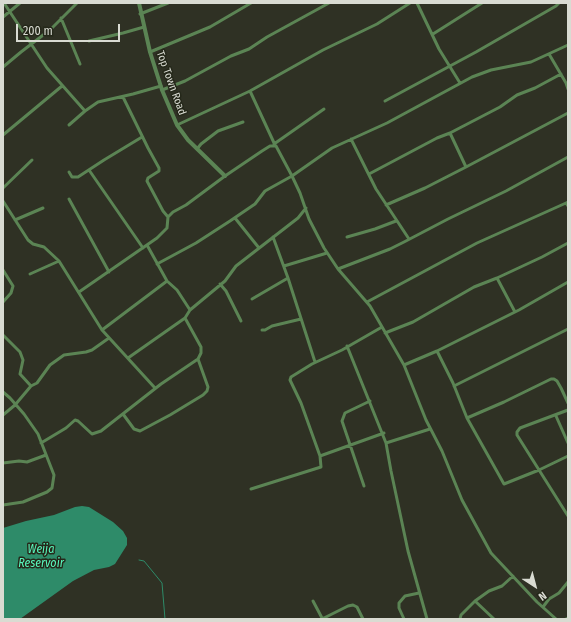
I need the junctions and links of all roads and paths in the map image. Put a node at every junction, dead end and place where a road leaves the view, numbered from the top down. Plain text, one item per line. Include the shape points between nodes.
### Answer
1 (4, 3) edge
2 (20, 3) edge
3 (77, 3) edge
4 (138, 3) edge
5 (168, 3) edge
6 (251, 3) edge
7 (329, 3) edge
8 (410, 3) edge
9 (417, 3) edge
10 (482, 3) edge
11 (559, 3) edge
12 (10, 11) junction
13 (140, 14) junction
14 (3, 17) edge
15 (62, 18) junction
16 (144, 27) junction
17 (433, 34) junction
18 (89, 41) dead end
19 (32, 44) junction
20 (568, 45) edge
21 (150, 52) junction
22 (549, 54) junction
23 (80, 64) dead end
24 (450, 66) junction
25 (3, 67) edge
26 (561, 74) junction
27 (460, 83) junction
28 (62, 86) junction
29 (162, 88) junction
30 (568, 89) edge
31 (250, 91) junction
32 (122, 97) junction
33 (385, 101) dead end
34 (324, 109) dead end
35 (85, 111) junction
36 (568, 113) edge
37 (243, 122) dead end
38 (69, 125) dead end
39 (177, 125) junction
40 (450, 133) junction
41 (3, 135) edge
42 (142, 137) junction
43 (352, 139) junction
44 (275, 145) junction
45 (197, 149) junction
46 (568, 157) edge
47 (32, 160) dead end
48 (466, 167) junction
49 (89, 170) junction
50 (69, 172) dead end
51 (369, 174) junction
52 (225, 176) junction
53 (292, 176) junction
54 (3, 188) edge
55 (69, 199) dead end
56 (3, 201) edge
57 (567, 204) edge
58 (386, 205) junction
59 (43, 208) dead end
60 (306, 208) junction
61 (168, 217) junction
62 (235, 218) junction
63 (16, 220) junction
64 (396, 221) junction
65 (273, 237) junction
66 (347, 237) dead end
67 (408, 239) junction
68 (568, 243) edge
69 (147, 245) junction
70 (143, 248) junction
71 (259, 248) junction
72 (327, 253) junction
73 (59, 261) junction
74 (157, 264) junction
75 (284, 266) junction
76 (338, 269) junction
77 (3, 270) edge
78 (109, 272) junction
79 (30, 274) dead end
80 (288, 278) junction
81 (497, 278) junction
82 (168, 281) junction
83 (568, 282) edge
84 (220, 284) junction
85 (78, 292) junction
86 (252, 299) dead end
87 (3, 302) edge
88 (367, 302) junction
89 (190, 310) junction
90 (515, 312) junction
91 (185, 318) junction
92 (301, 319) junction
93 (241, 321) dead end
94 (382, 327) junction
95 (568, 329) edge
96 (102, 330) junction
97 (262, 330) dead end
98 (385, 333) junction
99 (3, 335) edge
100 (109, 338) junction
101 (347, 346) junction
102 (438, 351) junction
103 (128, 358) junction
104 (198, 359) junction
105 (315, 362) junction
106 (404, 365) junction
107 (31, 386) junction
108 (454, 386) junction
109 (155, 388) junction
110 (3, 392) edge
111 (370, 401) junction
112 (568, 403) edge
113 (15, 405) junction
114 (568, 410) edge
115 (123, 414) junction
116 (3, 415) edge
117 (556, 416) junction
118 (467, 418) junction
119 (430, 429) junction
120 (384, 434) junction
121 (386, 442) junction
122 (41, 443) junction
123 (568, 443) edge
124 (350, 446) junction
125 (46, 455) junction
126 (320, 456) junction
127 (568, 456) edge
128 (3, 463) edge
129 (539, 470) junction
130 (364, 486) dead end
131 (252, 489) dead end
132 (3, 505) edge
133 (568, 516) edge
134 (513, 576) junction
135 (568, 582) edge
136 (419, 593) junction
137 (313, 601) dead end
138 (475, 602) junction
139 (543, 607) junction
140 (364, 619) edge
141 (404, 619) edge
142 (427, 619) edge
143 (460, 619) edge
144 (494, 619) edge
145 (556, 619) edge

1 - 12 street
2 - 12 street
3 - 15 street
4 - 13 street, Top Town Road
5 - 13 street
6 - 21 street via 210,27
7 - 29 street via 249,49 185,81
8 - 31 street via 377,24 323,50
9 - 17 street
10 - 17 street
11 - 24 street
12 - 14 street
12 - 19 street
13 - 16 street, Top Town Road
15 - 19 street
15 - 23 street
16 - 18 street
16 - 21 street, Top Town Road
17 - 24 street
19 - 25 street
19 - 28 street
20 - 22 street
21 - 29 street, Top Town Road
22 - 26 street
22 - 27 street via 527,63 483,72
24 - 27 street
24 - 33 street
26 - 30 street
26 - 40 street via 517,95 500,107
27 - 43 street
28 - 35 street
28 - 41 street
29 - 32 street
29 - 39 street, Top Town Road
31 - 39 street
31 - 44 street
32 - 35 street via 103,100
32 - 42 street
34 - 44 street
35 - 38 street
36 - 48 street
37 - 45 street via 218,131
39 - 45 street, Top Town Road
40 - 48 street
40 - 51 street
42 - 49 street
42 - 61 street via 159,171 147,181
43 - 51 street
43 - 53 street via 332,148
44 - 52 street
44 - 53 street
45 - 52 street, Top Town Road
46 - 67 street
47 - 54 street
48 - 58 street
49 - 50 street via 75,178
49 - 70 street
51 - 58 street
52 - 61 street
53 - 60 street
53 - 62 street via 265,191 254,204
55 - 78 street
56 - 63 street
57 - 88 street via 477,243
58 - 64 street
59 - 63 street
60 - 65 street via 298,218
60 - 72 street
61 - 69 street via 167,228
62 - 71 street
62 - 74 street
63 - 73 street via 28,240 44,247
64 - 66 street
64 - 67 street
65 - 71 street
65 - 75 street
67 - 76 street via 390,249
68 - 81 street
69 - 70 street
69 - 74 street
70 - 78 street
71 - 84 street via 236,266
72 - 75 street
72 - 76 street
73 - 79 street
73 - 85 street
74 - 82 street
75 - 80 street
76 - 88 street
77 - 87 street via 13,286 11,293
78 - 85 street
80 - 86 street
80 - 92 street
81 - 90 street
81 - 98 street via 474,287 413,322
82 - 89 street
82 - 96 street
83 - 90 street
84 - 89 street
84 - 93 street
85 - 96 street
88 - 94 street
89 - 91 street
90 - 102 street
91 - 103 street
91 - 104 street via 201,346
92 - 97 street
92 - 105 street
94 - 98 street
94 - 101 street
95 - 108 street
96 - 100 street
98 - 106 street
99 - 107 street via 20,352 24,360 20,374
100 - 103 street
100 - 107 street via 92,350 64,355 50,365 37,383
101 - 105 street
101 - 111 street
102 - 106 street
102 - 108 street
103 - 109 street
104 - 109 street
104 - 115 street via 208,387 203,395 140,431 134,429
105 - 126 street via 290,380
106 - 119 street
107 - 113 street
108 - 118 street
109 - 115 street
110 - 113 street
111 - 120 street
111 - 124 street via 345,413 343,417 343,426
112 - 118 street via 557,381 551,379
113 - 116 street
113 - 122 street via 33,426
114 - 117 street
115 - 122 street via 106,428 92,434 75,420
117 - 123 street
117 - 129 street via 520,428 517,432
118 - 129 street via 504,484
119 - 121 street
119 - 134 street via 476,527 491,553
120 - 121 street
120 - 124 street
121 - 136 street
122 - 125 street
124 - 126 street
124 - 130 street
125 - 128 street via 27,462
125 - 132 street via 54,476 52,488 23,502
126 - 131 street via 321,467
127 - 129 street
129 - 133 street
134 - 138 street via 502,586 489,591
134 - 139 street
135 - 139 street via 559,593 548,599
136 - 141 street via 405,596 399,603
136 - 142 street
137 - 140 street via 322,618 353,606 357,607
138 - 143 street
138 - 144 street
139 - 145 street

